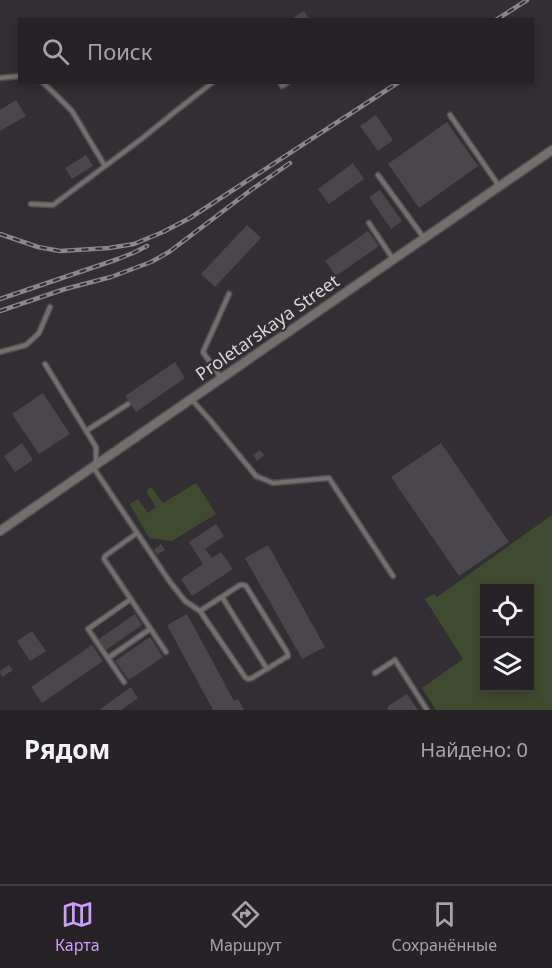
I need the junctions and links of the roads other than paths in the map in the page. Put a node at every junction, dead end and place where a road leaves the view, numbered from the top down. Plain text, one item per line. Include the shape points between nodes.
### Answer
1 (18, 76) edge
2 (0, 78) edge
3 (44, 84) edge
4 (210, 84) edge
5 (450, 115) dead end
6 (552, 150) edge
7 (105, 166) junction
8 (378, 175) dead end
9 (499, 187) junction
10 (31, 204) dead end
11 (369, 223) dead end
12 (425, 238) junction
13 (394, 260) junction
14 (229, 294) dead end
15 (50, 307) dead end
16 (0, 352) edge
17 (45, 364) dead end
18 (221, 379) junction
19 (191, 399) junction
20 (128, 404) dead end
21 (86, 431) junction
22 (94, 466) junction
23 (0, 531) edge
24 (137, 533) junction
25 (393, 576) dead end
26 (222, 597) junction
27 (131, 599) junction
28 (200, 611) junction
29 (150, 629) junction
30 (166, 652) dead end
31 (108, 658) junction
32 (267, 669) junction
33 (375, 673) dead end
34 (124, 682) dead end
35 (427, 710) edge

1 - 2 lane
3 - 7 lane via 72,111
4 - 7 lane
5 - 9 lane
6 - 9 street, Proletarskaya Street
7 - 10 lane via 53,205
8 - 12 lane
9 - 12 street, Proletarskaya Street
11 - 13 lane
12 - 13 street, Proletarskaya Street
13 - 18 street, Proletarskaya Street
14 - 18 lane via 203,352
15 - 16 lane via 39,333 26,345
17 - 21 lane
18 - 19 street, Proletarskaya Street
19 - 22 street, Proletarskaya Street
19 - 25 lane via 256,476 273,483 329,478
20 - 21 lane
21 - 22 lane via 96,447
22 - 23 street, Proletarskaya Street
22 - 24 lane
24 - 27 lane via 104,558
24 - 28 lane via 185,601
26 - 28 lane
26 - 32 lane
26 - 32 lane via 240,585 246,586 287,652 286,658
27 - 29 lane
27 - 31 lane via 88,629
28 - 32 lane via 248,679
29 - 30 lane
29 - 31 lane
31 - 34 lane
33 - 35 lane via 395,660

